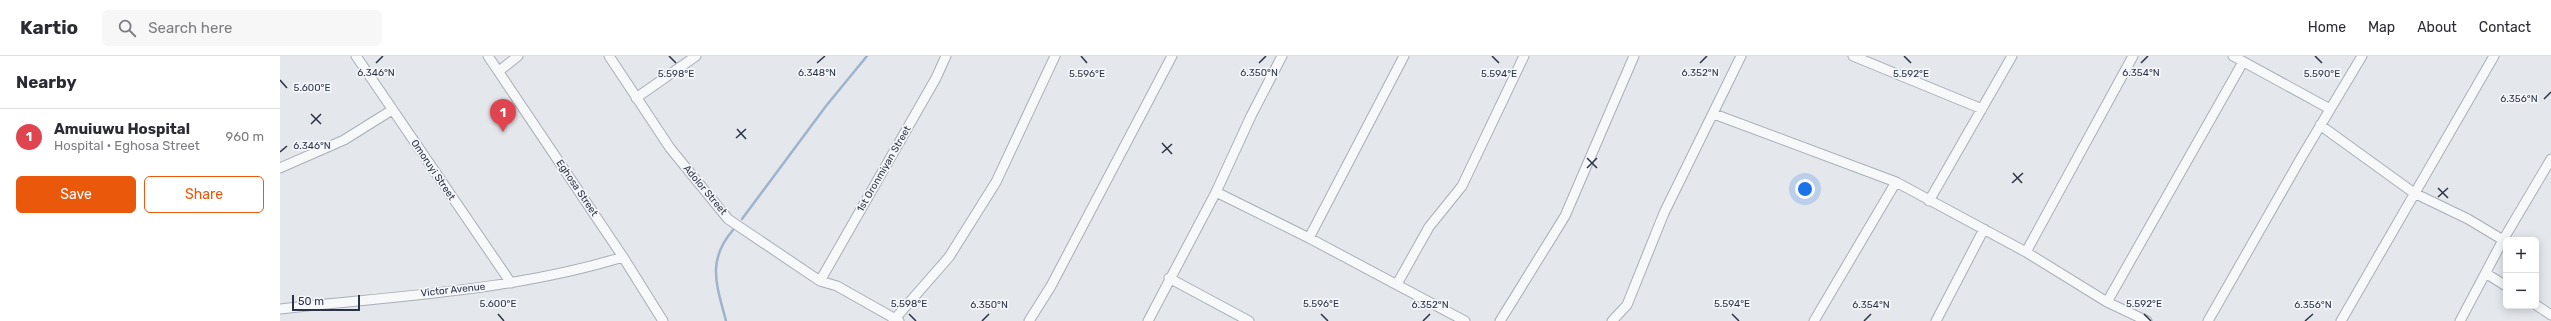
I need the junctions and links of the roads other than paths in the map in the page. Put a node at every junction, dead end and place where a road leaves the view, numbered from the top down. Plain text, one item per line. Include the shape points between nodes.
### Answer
1 (356, 56) edge
2 (488, 56) edge
3 (518, 56) edge
4 (609, 56) edge
5 (696, 56) edge
6 (946, 56) edge
7 (1055, 56) edge
8 (1172, 56) edge
9 (1282, 56) edge
10 (1404, 56) edge
11 (1524, 56) edge
12 (1634, 56) edge
13 (1741, 56) edge
14 (1853, 56) edge
15 (2012, 56) edge
16 (2133, 56) edge
17 (2233, 56) edge
18 (2362, 56) edge
19 (2494, 56) edge
20 (2243, 62) junction
21 (499, 71) junction
22 (636, 98) junction
23 (1982, 108) junction
24 (2330, 109) junction
25 (392, 110) junction
26 (1714, 114) junction
27 (2320, 125) junction
28 (2551, 159) edge
29 (280, 168) edge
30 (1896, 182) junction
31 (1216, 192) junction
32 (2414, 193) junction
33 (1929, 200) junction
34 (1984, 229) junction
35 (2505, 237) edge
36 (1310, 238) junction
37 (2503, 240) joint
38 (2026, 252) junction
39 (623, 257) junction
40 (2487, 274) junction
41 (1170, 278) junction
42 (820, 281) junction
43 (511, 283) junction
44 (1397, 284) junction
45 (2503, 284) edge
46 (2107, 302) junction
47 (2539, 307) edge
48 (280, 309) edge
49 (2551, 315) edge
50 (895, 320) edge
51 (663, 321) edge
52 (1029, 321) edge
53 (1148, 321) edge
54 (1249, 321) edge
55 (1465, 321) edge
56 (1500, 321) edge
57 (1612, 321) edge
58 (1814, 321) edge
59 (1936, 321) edge
60 (2147, 321) edge
61 (2208, 321) edge
62 (2341, 321) edge
63 (2460, 321) edge

1 - 25 street, Omoruyi Street
2 - 21 street, Eghosa Street
3 - 21 street
4 - 22 street, Adolor Street
5 - 22 street
6 - 42 street, 1st Oronmiyan Street via 936,78
7 - 50 street via 996,182 949,257
8 - 52 street via 1051,286
9 - 31 street
10 - 36 street
11 - 44 street via 1462,186 1429,227
12 - 56 street via 1566,216
13 - 26 street
14 - 23 street
15 - 23 street
16 - 38 street
17 - 20 street
18 - 24 street
19 - 32 street
20 - 24 street
20 - 46 street
21 - 39 street, Eghosa Street
22 - 42 street, Adolor Street via 670,148 728,218
23 - 33 street
24 - 27 street
25 - 29 street via 344,140
25 - 43 street, Omoruyi Street
26 - 30 street
26 - 57 street via 1664,214 1627,304
27 - 32 street
27 - 61 street
28 - 35 street
30 - 33 street
30 - 58 street
31 - 36 street
31 - 41 street
32 - 37 street via 2468,219
32 - 62 street
33 - 34 street
34 - 38 street
34 - 59 street
36 - 44 street
37 - 40 street
38 - 46 street
39 - 43 street, Victor Avenue via 576,271
39 - 51 street, Eghosa Street
40 - 45 street
40 - 63 street
41 - 53 street
41 - 54 street
42 - 50 street, Adolor Street via 837,286
43 - 48 street, Victor Avenue
44 - 55 street
46 - 60 street
47 - 49 street

